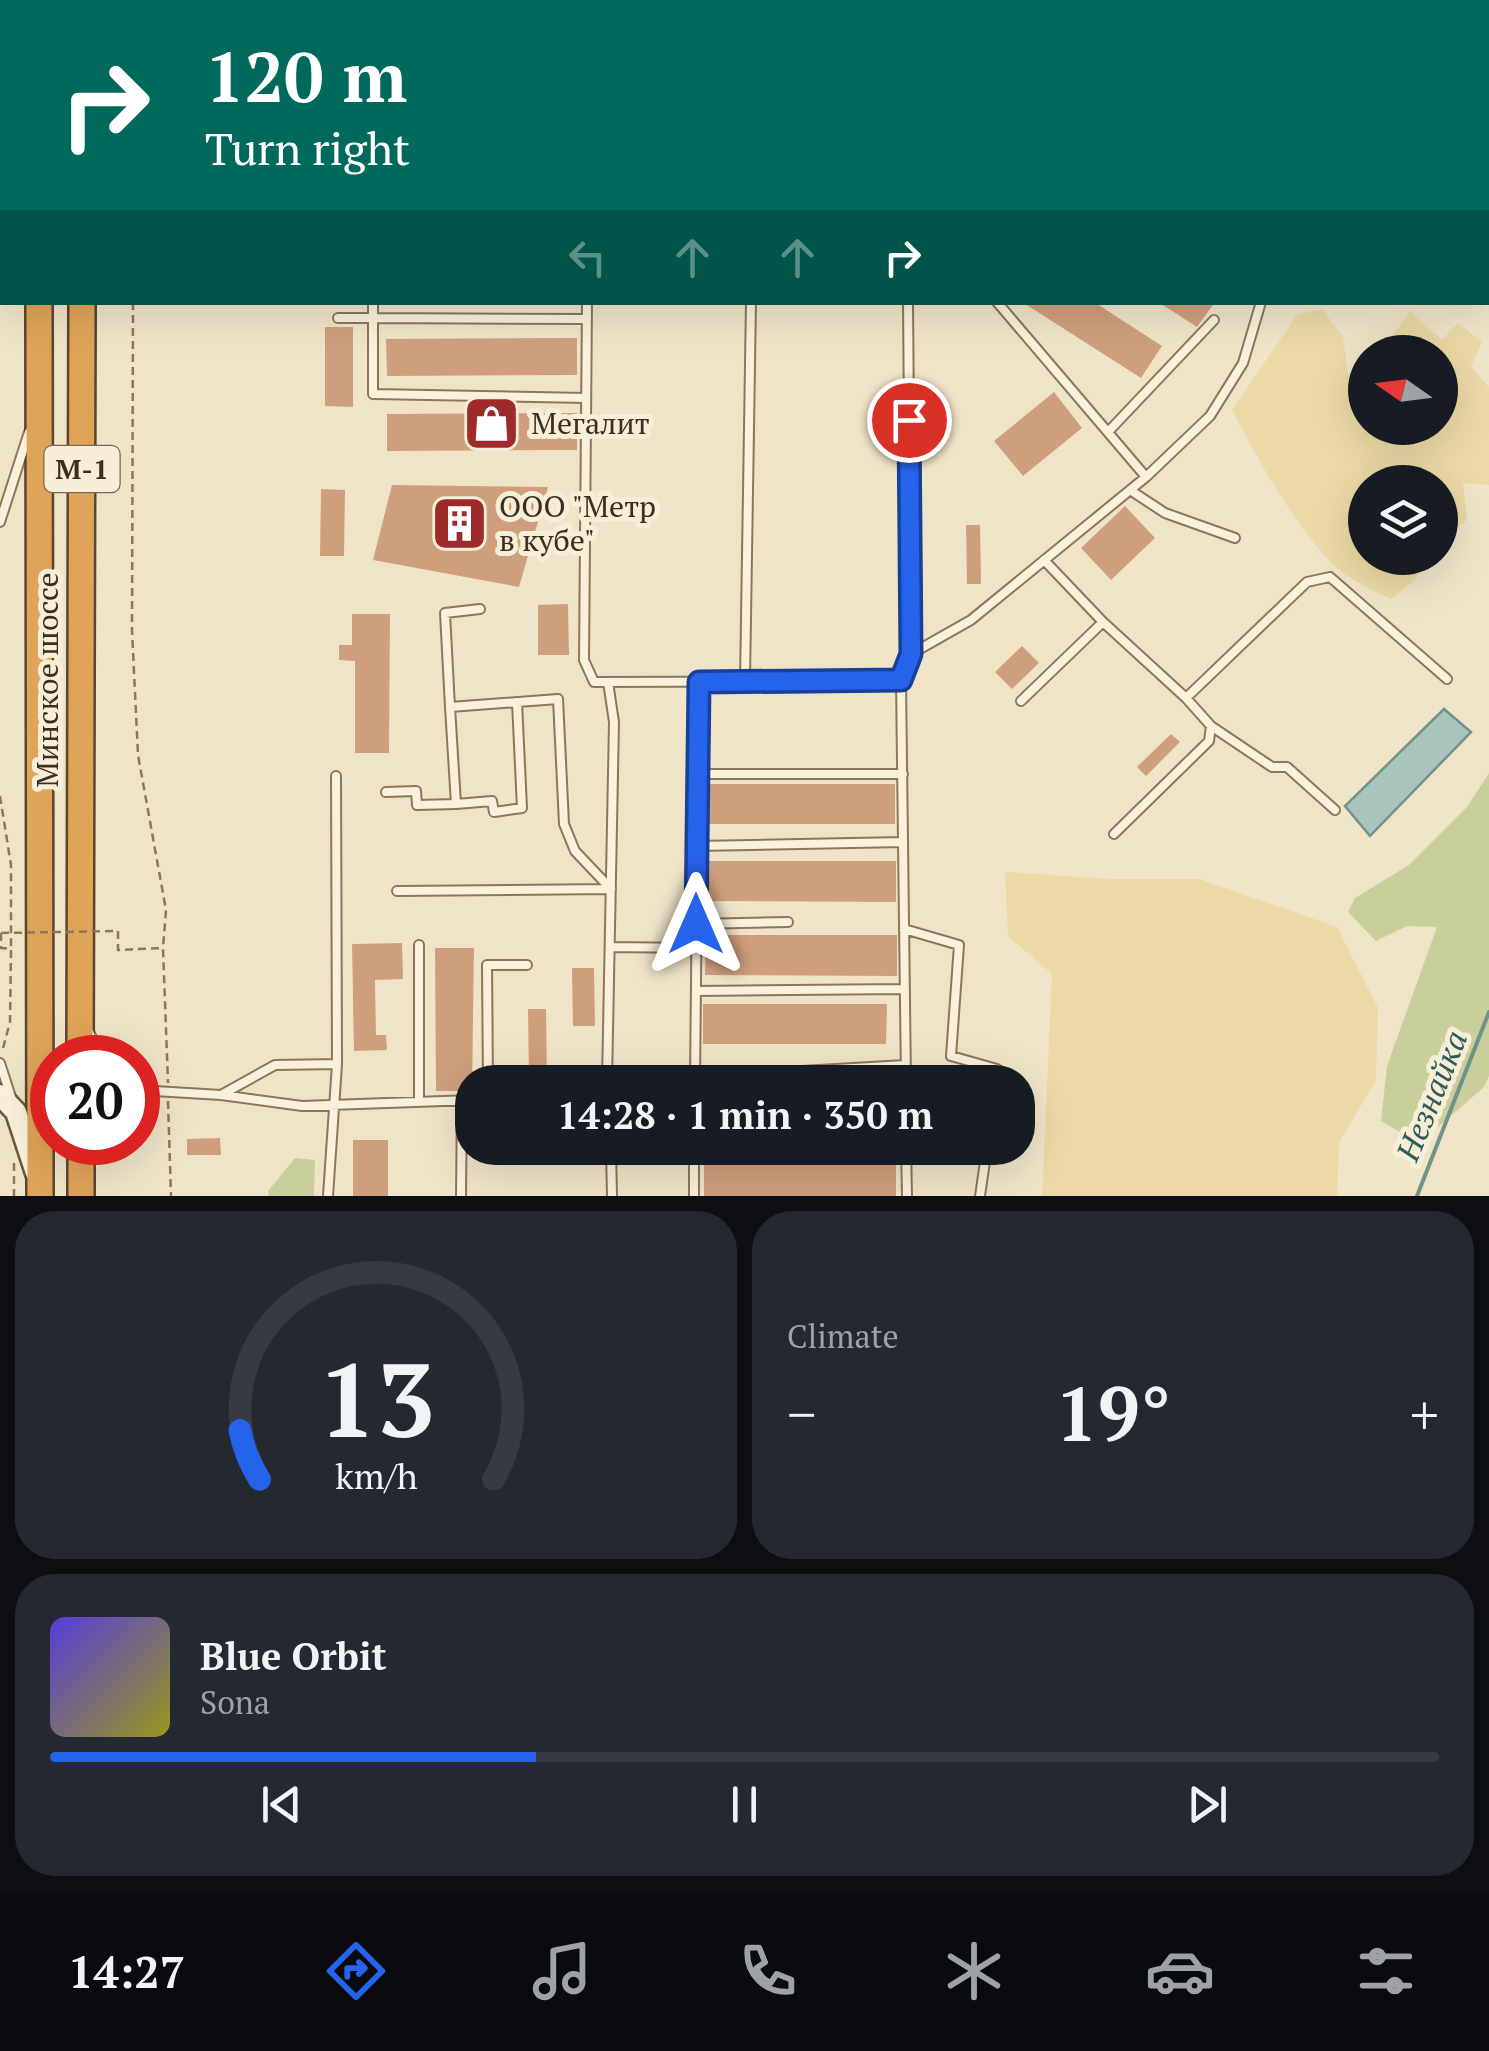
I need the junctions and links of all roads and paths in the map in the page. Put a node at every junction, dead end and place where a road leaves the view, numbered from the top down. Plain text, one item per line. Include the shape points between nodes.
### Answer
1 (39, 305) edge
2 (82, 305) edge
3 (134, 305) edge
4 (373, 305) edge
5 (587, 305) edge
6 (750, 305) edge
7 (908, 305) edge
8 (1000, 305) edge
9 (1260, 305) edge
10 (338, 318) dead end
11 (372, 318) junction
12 (587, 319) junction
13 (1214, 320) dead end
14 (41, 389) junction
15 (586, 398) junction
16 (1108, 432) junction
17 (1146, 477) junction
18 (1130, 490) junction
19 (0, 522) edge
20 (1235, 538) dead end
21 (1044, 560) junction
22 (480, 609) dead end
23 (1102, 622) junction
24 (911, 654) junction
25 (1446, 679) dead end
26 (901, 680) junction
27 (608, 682) junction
28 (699, 682) junction
29 (744, 682) junction
30 (1186, 698) junction
31 (1022, 701) dead end
32 (517, 702) junction
33 (450, 707) junction
34 (1211, 726) junction
35 (698, 774) junction
36 (902, 774) junction
37 (336, 776) dead end
38 (386, 792) dead end
39 (0, 796) edge
40 (456, 804) junction
41 (1336, 810) dead end
42 (1114, 834) dead end
43 (903, 842) junction
44 (697, 846) junction
45 (611, 889) junction
46 (396, 892) dead end
47 (788, 922) dead end
48 (696, 924) junction
49 (904, 929) junction
50 (1, 934) edge
51 (419, 945) dead end
52 (610, 947) junction
53 (163, 948) junction
54 (696, 948) junction
55 (10, 949) junction
56 (527, 966) dead end
57 (905, 989) junction
58 (696, 991) junction
59 (80, 1012) junction
60 (80, 1035) edge
61 (91, 1035) edge
62 (0, 1054) edge
63 (0, 1063) edge
64 (337, 1064) junction
65 (488, 1065) edge
66 (608, 1065) edge
67 (695, 1065) edge
68 (906, 1065) edge
69 (981, 1065) edge
70 (160, 1091) edge
71 (168, 1091) junction
72 (0, 1095) edge
73 (221, 1096) junction
74 (455, 1100) edge
75 (419, 1102) junction
76 (335, 1105) junction
77 (16, 1112) junction
78 (84, 1165) edge
79 (462, 1165) edge
80 (611, 1165) edge
81 (694, 1165) edge
82 (906, 1165) edge
83 (985, 1165) edge
84 (40, 1192) edge
85 (81, 1194) edge
86 (171, 1196) edge
87 (328, 1196) edge
88 (462, 1196) edge
89 (612, 1196) edge
90 (694, 1196) edge
91 (907, 1196) edge
92 (980, 1196) edge

1 - 14 highway, Минское шоссе / М-1
2 - 59 highway, Минское шоссе / М-1
3 - 53 path via 132,630 138,754 166,910
4 - 11 lane
5 - 12 lane
6 - 29 lane
7 - 24 lane
8 - 16 lane
9 - 17 lane via 1243,363 1210,416
10 - 11 lane
11 - 12 lane
11 - 15 lane via 373,394
12 - 15 lane
13 - 16 lane
14 - 19 lane
14 - 84 highway, Минское шоссе / М-1
15 - 27 lane via 584,660 594,682
16 - 17 lane
17 - 18 lane
18 - 20 lane via 1164,513
18 - 21 lane
21 - 23 lane
21 - 24 lane via 971,620
22 - 33 lane via 445,613
23 - 30 lane
23 - 31 lane
24 - 26 lane
25 - 30 lane via 1330,577 1307,582
26 - 29 lane
26 - 36 lane
27 - 28 lane
27 - 45 lane via 614,722
28 - 29 lane
28 - 35 lane
30 - 34 lane
32 - 33 lane
32 - 40 lane via 522,808 494,812 492,801
32 - 45 lane via 558,699 564,824 576,851
33 - 40 lane
34 - 41 lane via 1272,767 1288,767
34 - 42 lane via 1209,741
35 - 36 lane
35 - 44 lane
36 - 43 lane
37 - 64 lane
38 - 40 lane via 416,791 417,805
39 - 55 path via 11,865
43 - 44 lane
43 - 49 lane
44 - 48 lane
45 - 46 lane
45 - 52 lane
47 - 48 lane
48 - 54 lane
49 - 57 lane
49 - 69 lane via 960,945 952,1056
50 - 53 path, bridge via 118,931 118,950
50 - 55 path via 1,948
51 - 75 lane
52 - 54 lane
52 - 66 lane
53 - 71 path
54 - 58 lane
55 - 62 path via 9,1032
56 - 65 lane via 487,965
57 - 58 lane
57 - 68 lane
58 - 67 lane
59 - 60 highway, Минское шоссе / М-1
59 - 61 lane
63 - 77 lane
64 - 73 lane via 275,1065
64 - 76 lane
70 - 71 lane
71 - 73 lane
71 - 86 path
72 - 77 street
73 - 76 lane
74 - 75 lane
75 - 76 lane
76 - 87 lane
77 - 84 street
78 - 85 highway
79 - 88 lane
80 - 89 lane
81 - 90 lane
82 - 91 lane
83 - 92 lane

